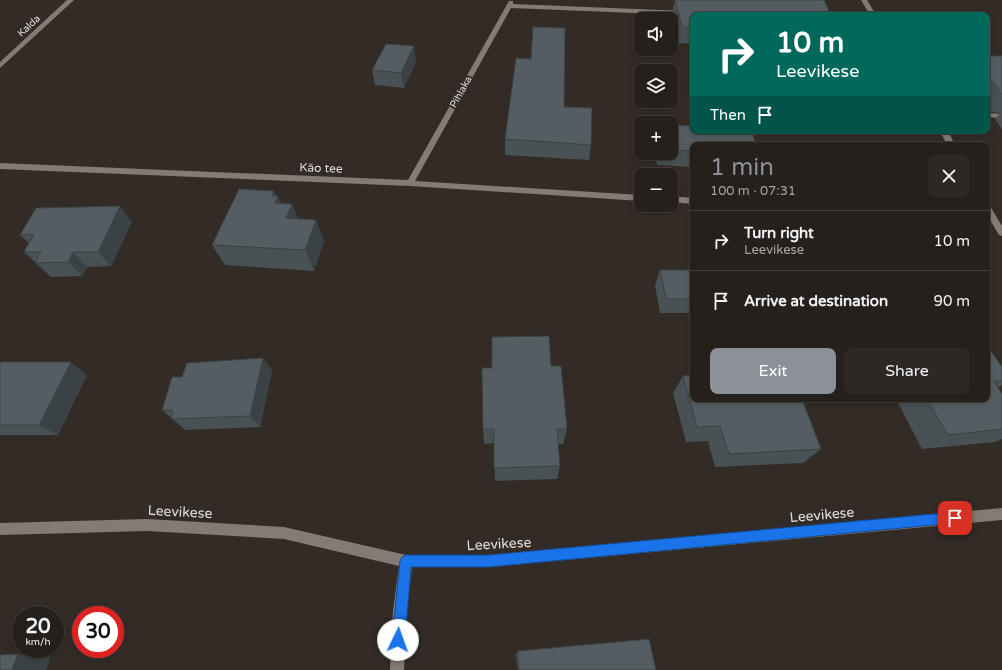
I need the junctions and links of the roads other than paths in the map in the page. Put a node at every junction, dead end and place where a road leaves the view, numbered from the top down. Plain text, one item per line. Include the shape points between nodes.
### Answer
1 (71, 0) edge
2 (864, 0) edge
3 (510, 3) edge
4 (871, 12) edge
5 (690, 14) edge
6 (0, 66) edge
7 (990, 115) edge
8 (1002, 116) edge
9 (0, 166) edge
10 (410, 183) junction
11 (634, 198) edge
12 (678, 200) edge
13 (690, 201) edge
14 (990, 219) edge
15 (1002, 233) edge
16 (1002, 514) edge
17 (0, 529) edge
18 (406, 561) junction
19 (397, 670) edge

1 - 6 street, Kalda
2 - 4 street
3 - 5 street
3 - 10 street, Pihlaka
7 - 8 street
9 - 10 street, Käo tee
10 - 11 street, Käo tee
12 - 13 street
14 - 15 street
16 - 18 street, Leevikese via 489,561
17 - 18 street, Leevikese via 147,525 284,533
18 - 19 street

